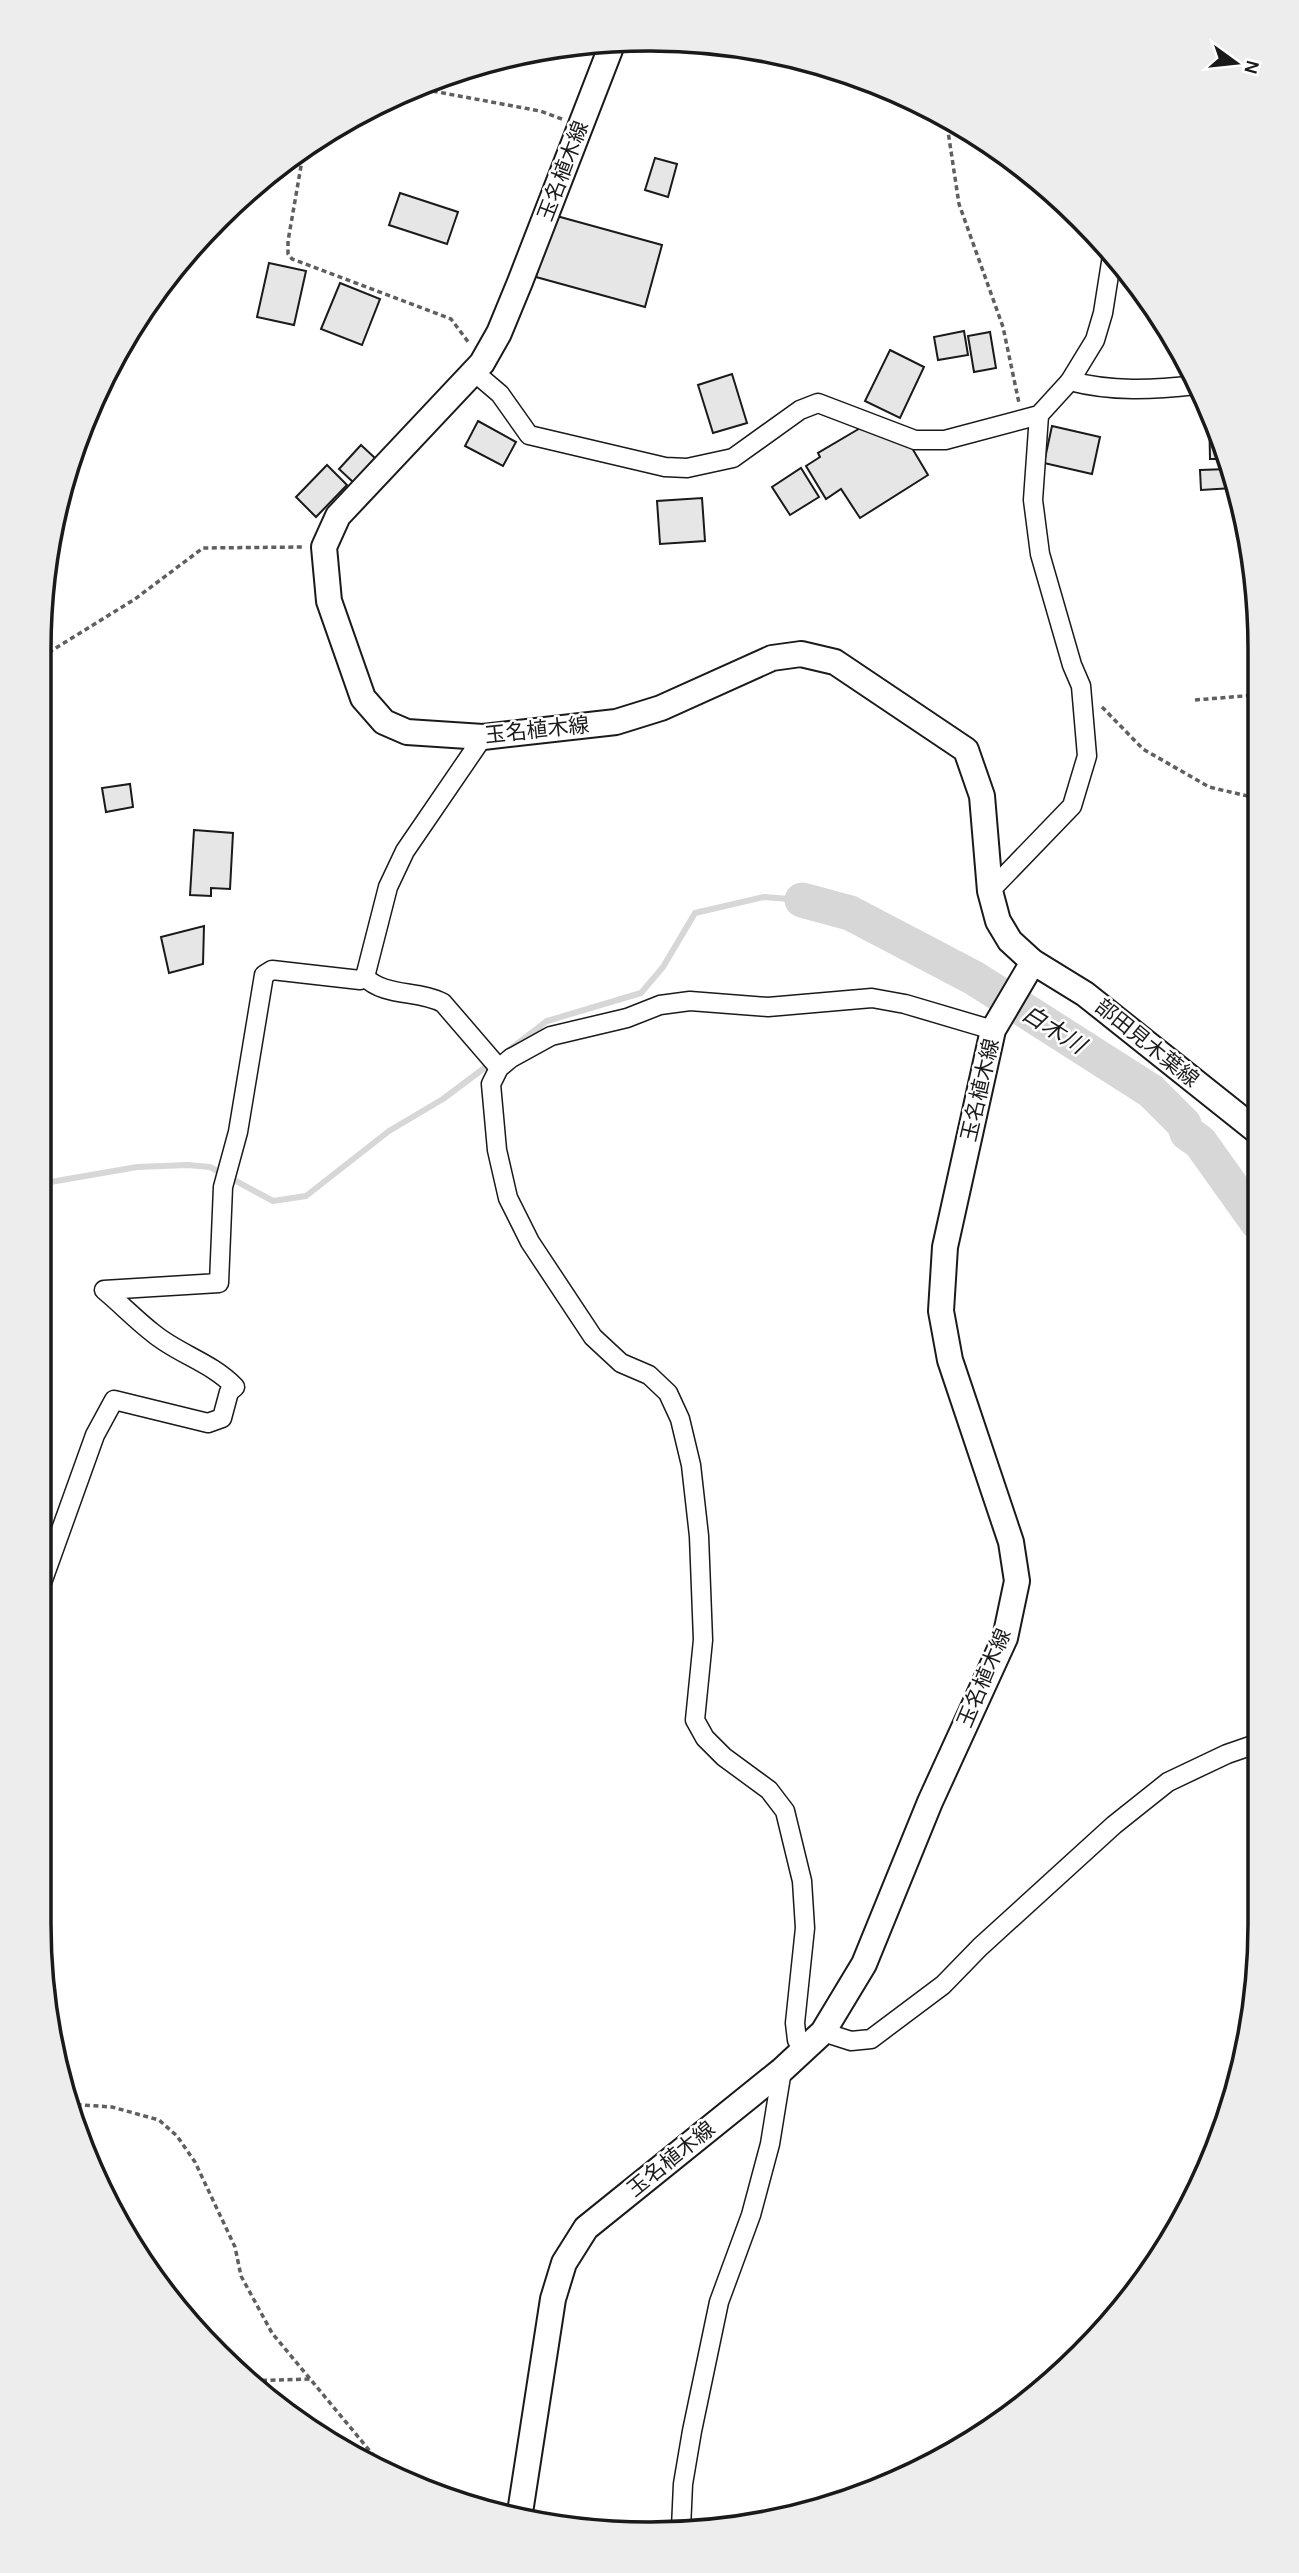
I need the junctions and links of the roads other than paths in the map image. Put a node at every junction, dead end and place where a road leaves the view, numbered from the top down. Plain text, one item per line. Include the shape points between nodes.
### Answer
1 (609, 52) edge
2 (1110, 267) edge
3 (478, 367) junction
4 (1070, 381) junction
5 (1187, 386) edge
6 (1031, 417) junction
7 (482, 737) junction
8 (990, 891) junction
9 (1033, 962) junction
10 (365, 977) junction
11 (996, 1024) junction
12 (499, 1068) junction
13 (1248, 1124) edge
14 (51, 1558) edge
15 (1248, 1747) edge
16 (823, 2032) junction
17 (804, 2050) junction
18 (782, 2070) junction
19 (521, 2508) edge
20 (682, 2521) edge

1 - 3 main road, 玉名植木線 via 499,333
2 - 4 street via 1095,340
3 - 6 street via 529,435 665,467 700,467 733,458 800,410 818,403 915,440 945,440
3 - 7 main road, 玉名植木線 via 338,516 324,547 329,601 363,698 384,722 407,732
4 - 5 street via 1128,389
4 - 6 street
6 - 8 street via 1040,554 1082,686 1087,756 1072,806
7 - 8 main road, 玉名植木線 via 616,722 661,708 772,658 801,654 835,662 966,750 982,796
7 - 10 street via 405,851 388,887
8 - 9 main road, 玉名植木線 via 998,921 1010,941
9 - 11 main road, 玉名植木線
9 - 13 main road, 部田見木葉線 via 1085,994
10 - 12 street via 374,986 443,1003
10 - 14 street via 272,970 264,975 223,1187 219,1283 104,1290 153,1334 219,1371 234,1387 222,1418 208,1423 114,1400 95,1435
11 - 12 street via 872,998 768,1007 690,1001 551,1036
11 - 16 main road, 玉名植木線 via 945,1247 941,1311 950,1360 1011,1542 1017,1581 1005,1638 930,1802 864,1964
12 - 17 street via 491,1084 496,1150 508,1198 530,1242 593,1336 621,1363 649,1375 668,1393 680,1419 699,1536 703,1640 695,1720 705,1738 769,1790 785,1811 802,1881 805,1928 795,2023
15 - 16 street via 1168,1782 1114,1825 943,1986 871,2039 851,2041
16 - 17 main road, 玉名植木線
17 - 18 main road, 玉名植木線
18 - 19 main road, 玉名植木線 via 586,2228 564,2263 553,2299
18 - 20 street via 771,2144 719,2302 689,2444

